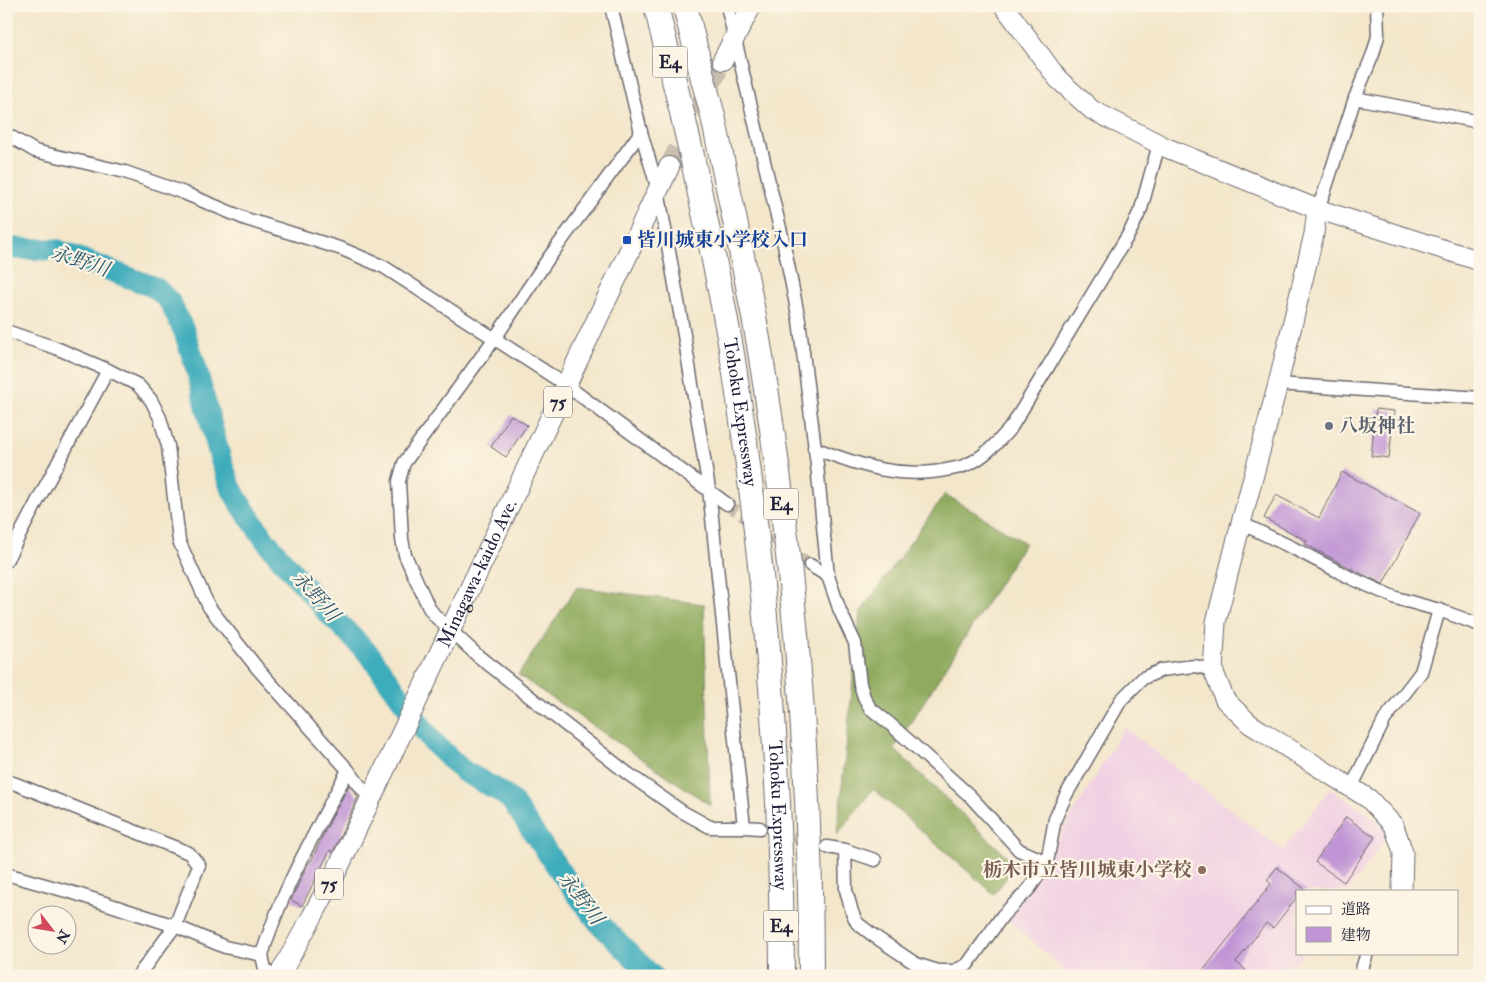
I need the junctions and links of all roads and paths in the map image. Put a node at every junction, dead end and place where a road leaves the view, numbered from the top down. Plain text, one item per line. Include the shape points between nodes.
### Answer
1 (611, 6) edge
2 (656, 6) edge
3 (686, 6) edge
4 (727, 6) edge
5 (751, 6) edge
6 (1004, 6) edge
7 (1377, 6) edge
8 (734, 39) junction
9 (723, 60) tunnel mouth
10 (1355, 98) junction
11 (1480, 122) edge
12 (641, 132) junction
13 (6, 134) edge
14 (1159, 144) junction
15 (669, 167) tunnel mouth
16 (658, 190) junction
17 (1318, 209) junction
18 (1480, 261) edge
19 (6, 331) edge
20 (495, 338) junction
21 (108, 370) junction
22 (1278, 384) junction
23 (566, 385) junction
24 (1480, 398) edge
25 (814, 448) junction
26 (709, 489) junction
27 (727, 504) tunnel mouth
28 (1241, 523) junction
29 (6, 562) edge
30 (810, 565) tunnel mouth
31 (828, 576) junction
32 (1439, 610) junction
33 (1480, 625) edge
34 (449, 633) junction
35 (1213, 670) junction
36 (348, 770) junction
37 (6, 782) edge
38 (1351, 788) junction
39 (373, 794) junction
40 (744, 827) junction
41 (760, 828) tunnel mouth
42 (827, 848) tunnel mouth
43 (845, 850) junction
44 (875, 860) dead end
45 (1047, 862) junction
46 (6, 874) edge
47 (1401, 890) edge
48 (175, 926) junction
49 (1367, 954) edge
50 (262, 955) junction
51 (920, 965) junction
52 (138, 976) edge
53 (274, 976) edge
54 (279, 976) edge
55 (782, 976) edge
56 (811, 976) edge
57 (933, 976) edge
58 (1362, 976) edge

1 - 12 street
2 - 55 highway, Tohoku Expressway / E4, bridge via 719,287 747,454 763,594 779,801
3 - 56 highway, Tohoku Expressway / E4, bridge via 713,116 760,349 775,448 802,708
4 - 8 street
5 - 8 main road
6 - 14 street via 1058,79 1092,110
7 - 10 street via 1378,36
8 - 9 main road
8 - 25 street via 799,320
10 - 11 street
10 - 17 street
12 - 16 street
12 - 20 street
13 - 20 street via 35,151 125,172 184,192 246,219 361,256 384,266
14 - 17 street
14 - 25 street via 1141,209 1130,232 1012,426 990,449 967,465 937,472 896,473 853,463
15 - 16 main road, Minagawa-kaido Ave. / 75
16 - 23 main road, Minagawa-kaido Ave. / 75
16 - 26 street
17 - 18 street
17 - 22 street
19 - 21 street
20 - 23 street
20 - 34 street via 404,463 399,481 405,555 429,608
21 - 29 street
21 - 36 street via 138,385 160,418 168,446 179,541 209,607 258,669
22 - 24 street
22 - 28 street
23 - 26 street
23 - 34 main road, Minagawa-kaido Ave. / 75
25 - 31 street
26 - 27 street
26 - 40 street
28 - 32 street via 1396,598
28 - 35 street via 1216,622
30 - 31 street
31 - 45 street via 854,643 860,684 870,708 970,796 1019,850
32 - 33 street
32 - 38 street via 1421,672 1385,719
34 - 39 main road, Minagawa-kaido Ave. / 75
34 - 40 street via 627,773 681,811 710,826
35 - 38 street via 1225,700 1250,724
35 - 45 street via 1195,666 1162,670 1143,678 1121,700 1066,794 1055,819
36 - 39 street
36 - 50 street via 295,872
37 - 48 street via 190,852 198,865
38 - 47 street via 1369,799 1394,826 1403,852
39 - 54 main road, Minagawa-kaido Ave. / 75 via 334,876
40 - 41 street
42 - 43 street
43 - 44 street
43 - 51 street via 846,890 857,923
45 - 51 street via 1029,888 1003,914 967,965 954,971 938,971
46 - 48 street
48 - 50 street via 225,946
48 - 52 street
49 - 58 street
50 - 53 street via 265,969
51 - 57 street

